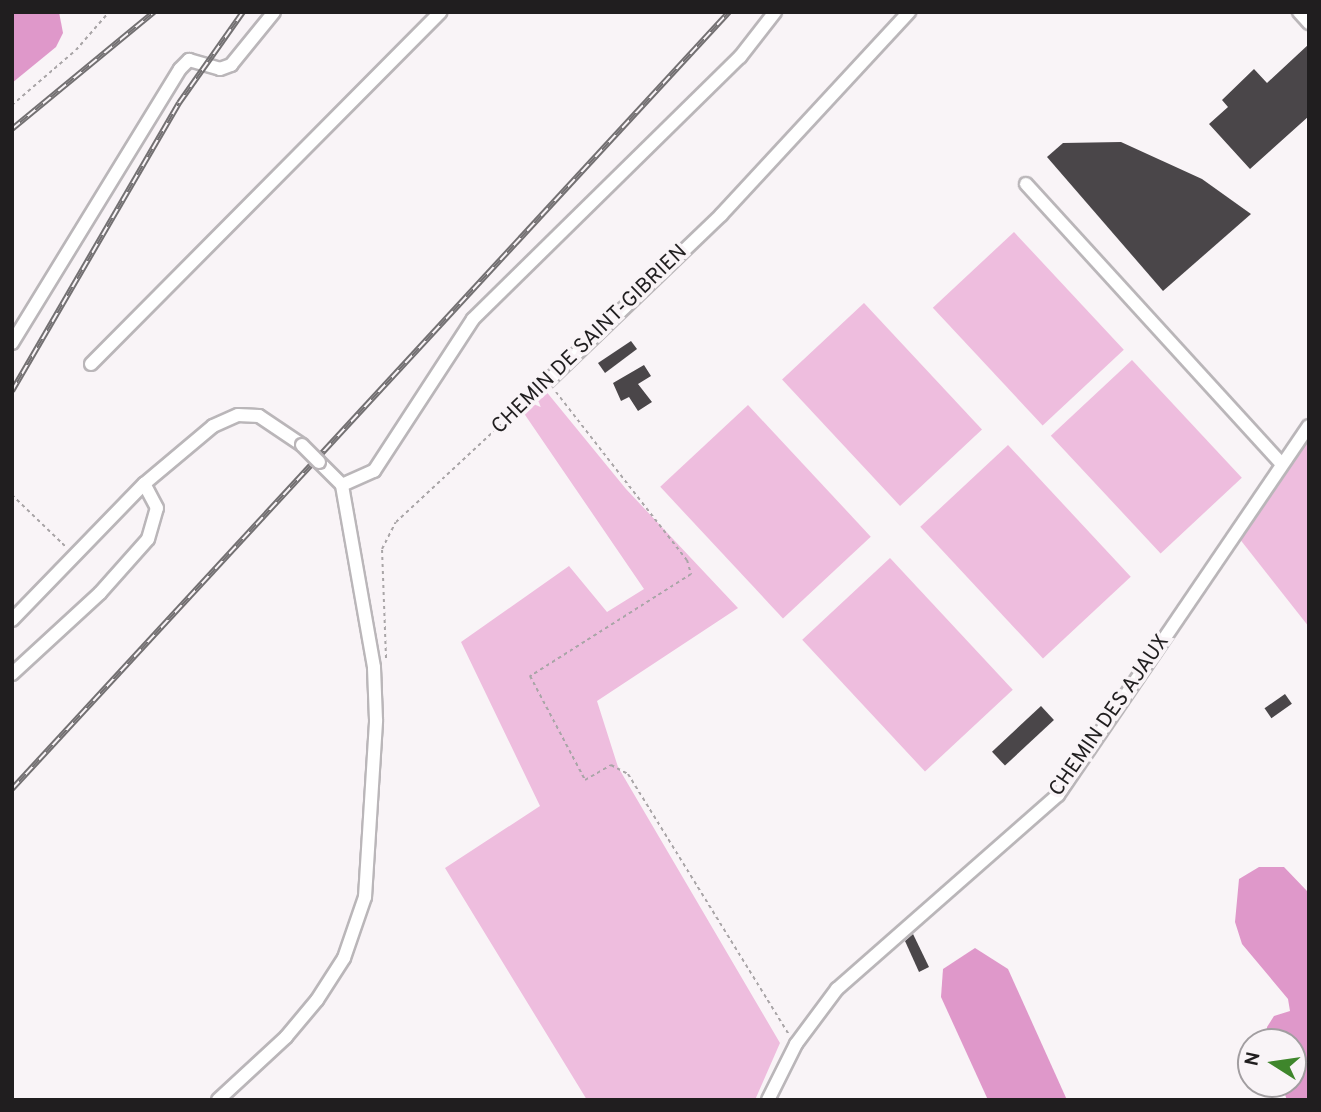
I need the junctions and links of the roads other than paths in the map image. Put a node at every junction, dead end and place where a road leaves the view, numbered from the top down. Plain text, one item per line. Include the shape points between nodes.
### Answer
1 (274, 12) edge
2 (441, 12) edge
3 (775, 12) edge
4 (909, 12) edge
5 (1299, 12) edge
6 (1309, 23) edge
7 (1026, 184) dead end
8 (12, 342) edge
9 (90, 365) dead end
10 (548, 381) road end
11 (1309, 426) edge
12 (1282, 464) junction
13 (144, 484) junction
14 (342, 485) junction
15 (12, 620) edge
16 (12, 674) edge
17 (218, 1100) edge
18 (768, 1100) edge

1 - 8 street via 226,69 186,62
2 - 9 street
3 - 14 street via 740,57 473,319 387,457 363,480
4 - 10 street, CHEMIN DE SAINT-GIBRIEN via 721,215
5 - 6 street
7 - 12 street
11 - 12 street, CHEMIN DES AJAUX
12 - 18 street, CHEMIN DES AJAUX via 1058,795 836,989 796,1044
13 - 14 street, bridge via 213,426 238,415 271,421
13 - 15 street
13 - 16 street via 157,519 148,539 92,602
14 - 17 street via 371,646 376,720 370,860 359,921 317,1000 286,1037

